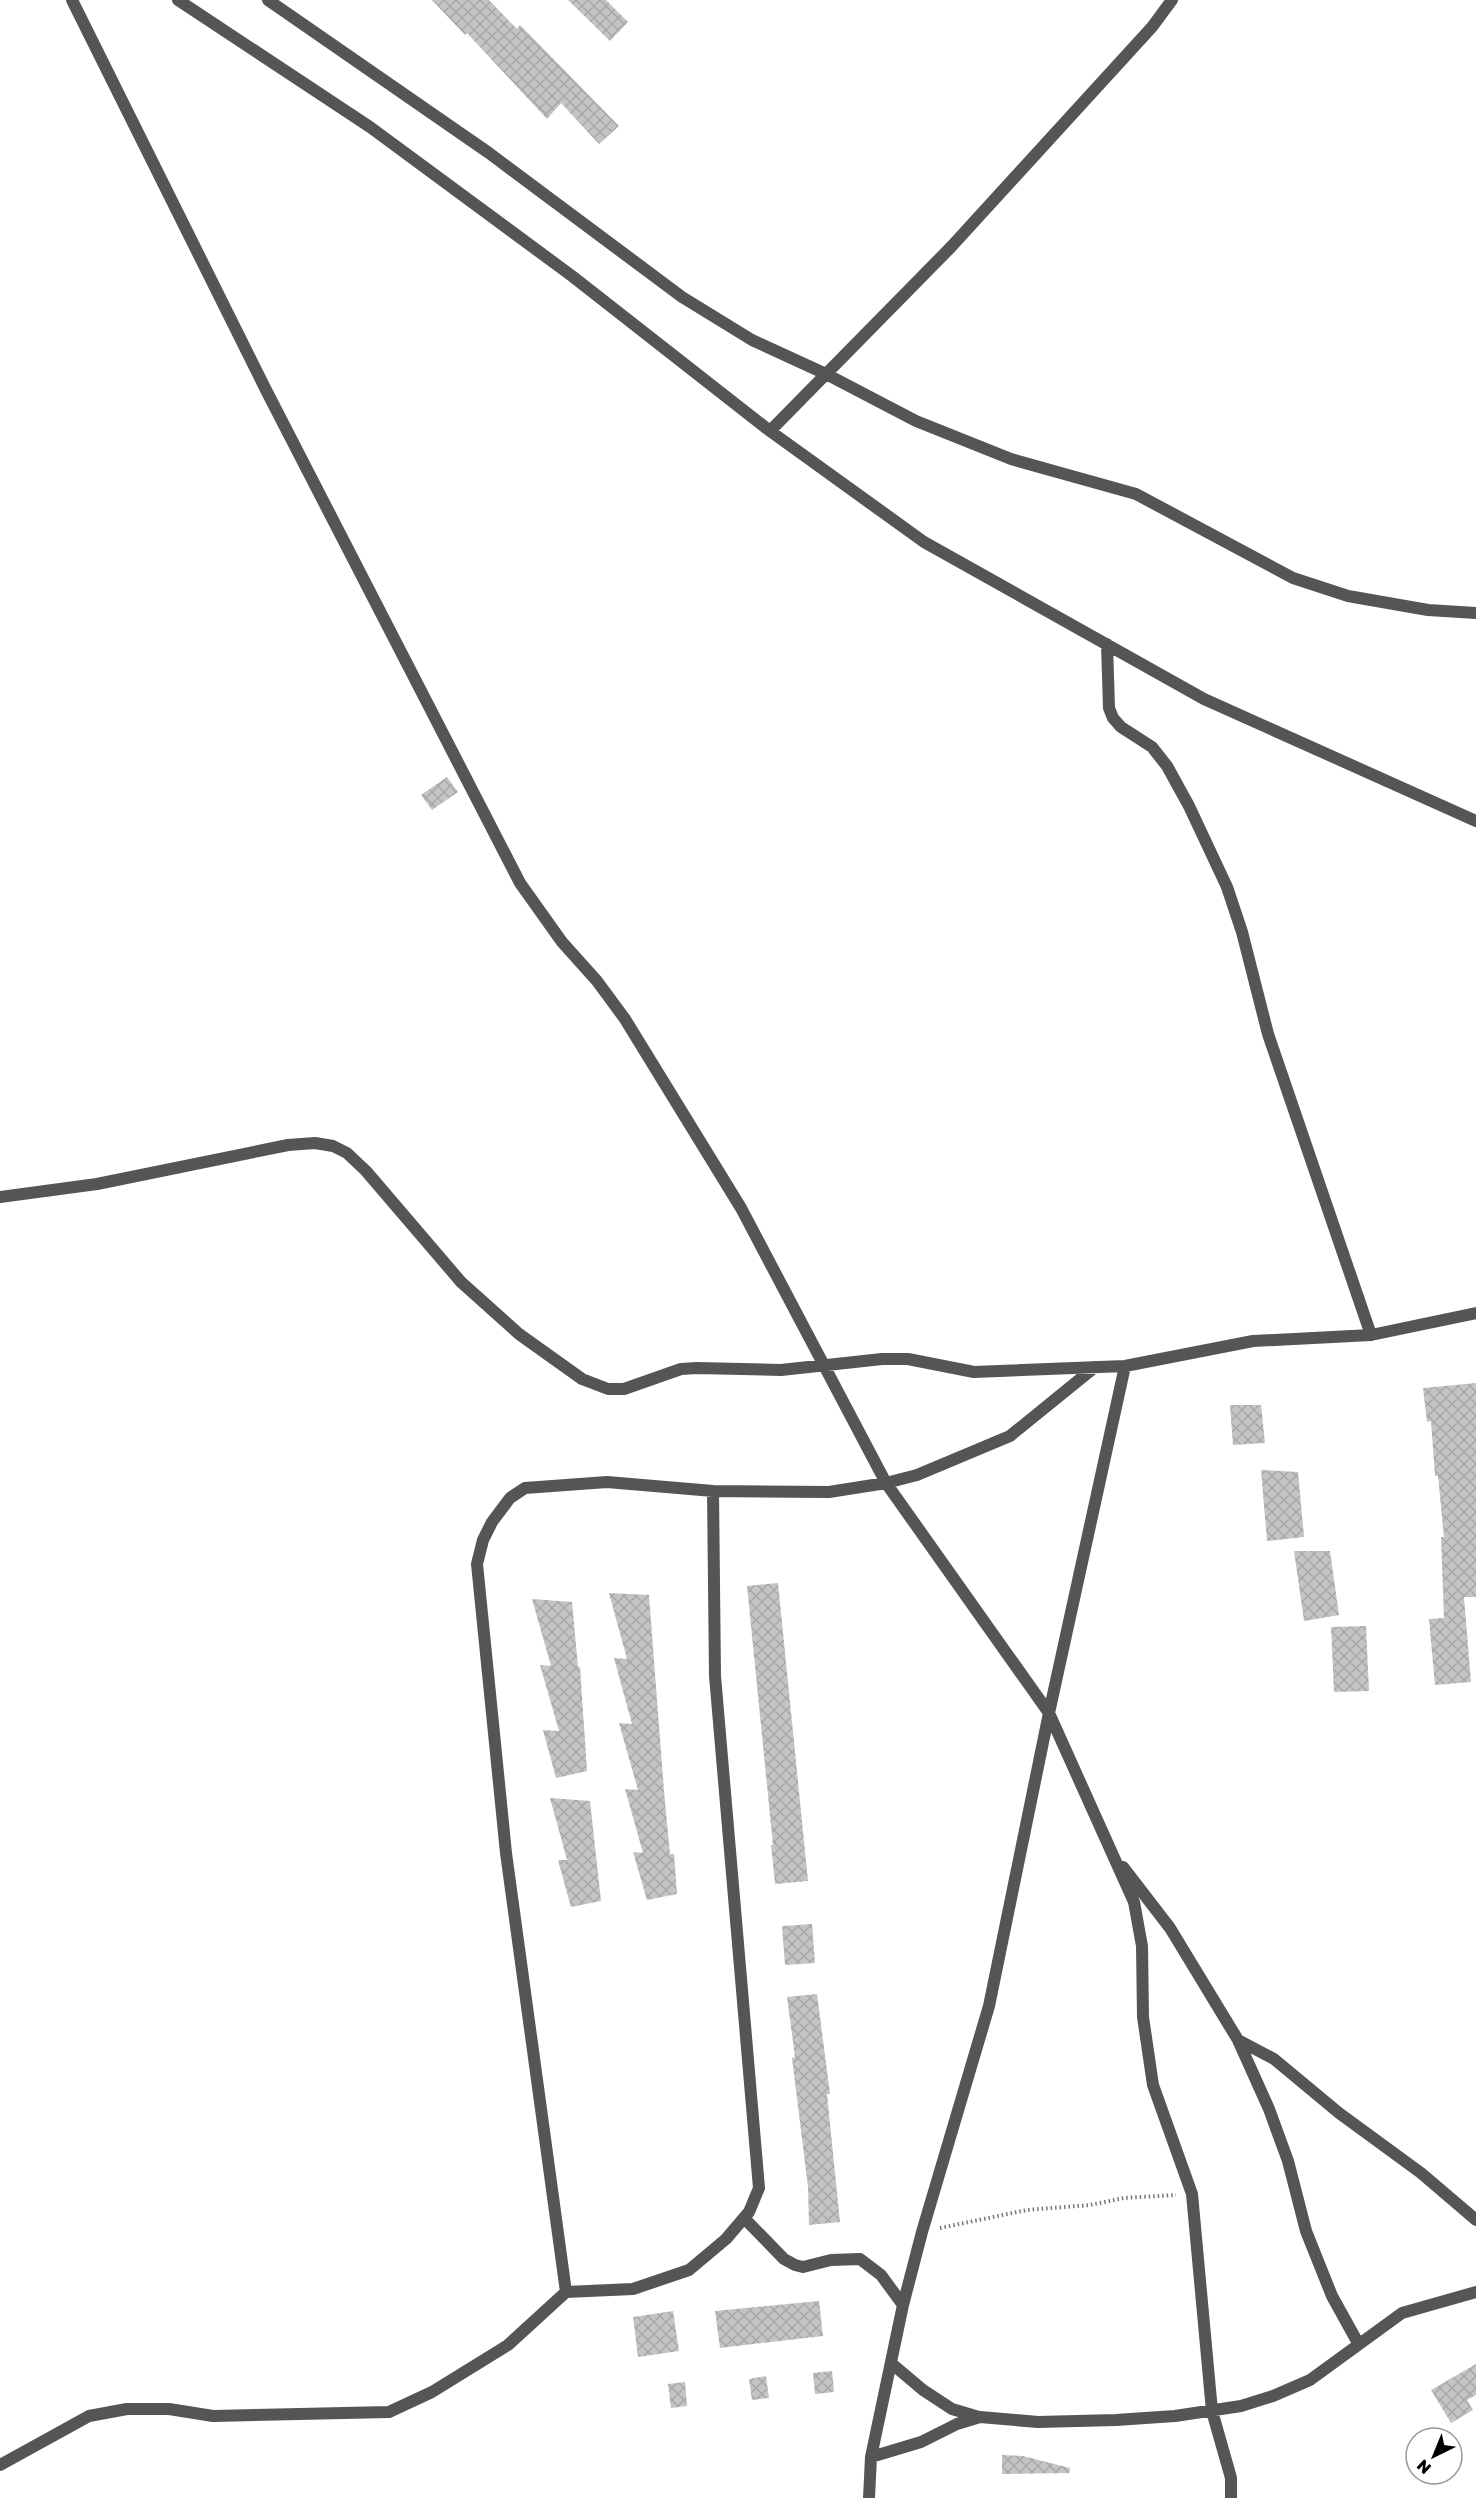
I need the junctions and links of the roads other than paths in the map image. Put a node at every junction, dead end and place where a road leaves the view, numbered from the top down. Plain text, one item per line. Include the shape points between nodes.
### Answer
1 (72, 0) edge
2 (178, 0) edge
3 (267, 0) edge
4 (1172, 0) edge
5 (826, 374) junction
6 (770, 431) junction
7 (1476, 613) edge
8 (1107, 645) junction
9 (1476, 821) edge
10 (0, 1197) edge
11 (1476, 1313) edge
12 (1371, 1335) junction
13 (826, 1365) junction
14 (1125, 1366) junction
15 (1095, 1367) junction
16 (886, 1483) junction
17 (713, 1491) junction
18 (1049, 1713) junction
19 (1108, 1846) junction
20 (1238, 2040) junction
21 (744, 2218) junction
22 (1476, 2220) edge
23 (566, 2292) junction
24 (1476, 2292) edge
25 (903, 2305) junction
26 (1358, 2343) junction
27 (891, 2363) junction
28 (1212, 2411) junction
29 (980, 2417) junction
30 (870, 2457) junction
31 (0, 2465) edge
32 (869, 2498) edge
33 (1231, 2498) edge

1 - 13 street via 266,390 520,883 625,1019 741,1208
2 - 6 street via 370,128 572,276
3 - 5 street via 489,153 682,297 752,340
4 - 5 street via 1152,27 951,247
5 - 6 street
5 - 7 street via 916,421 1011,459 1136,494 1293,578 1348,596 1428,610
6 - 8 street via 924,542
8 - 9 street via 1204,699
8 - 12 street via 1109,708 1113,718 1121,728 1152,747 1167,766 1227,887 1268,1034
10 - 13 street via 97,1184 288,1144 333,1146 366,1171 461,1282 519,1334 582,1379 609,1389 624,1389 697,1368 781,1371
11 - 12 street
12 - 14 street via 1253,1341
13 - 15 street via 908,1359 974,1372
13 - 16 street
14 - 15 street
14 - 18 street
15 - 16 street via 1011,1436 917,1475
16 - 17 street via 829,1492
16 - 18 street
17 - 21 street via 715,1676 759,2188
17 - 23 street via 607,1482 525,1488 510,1498 492,1522 477,1564 506,1853
18 - 19 street
18 - 25 street via 989,2006
19 - 20 street via 1170,1928
19 - 28 street via 1134,1902 1142,1946 1143,2017 1153,2085 1192,2194
20 - 22 street via 1274,2059
20 - 26 street via 1288,2162 1306,2231 1332,2296
21 - 23 street via 689,2270 633,2289
21 - 25 street via 784,2259 795,2265 860,2259 881,2275
23 - 31 street via 508,2345 432,2392 389,2412 213,2416 169,2409 127,2409 89,2416
24 - 26 street via 1402,2313
25 - 27 street
26 - 28 street via 1310,2380 1273,2396
27 - 29 street via 952,2409
27 - 30 street
28 - 29 street via 1083,2421
28 - 33 street via 1231,2478
29 - 30 street via 921,2442
30 - 32 street

